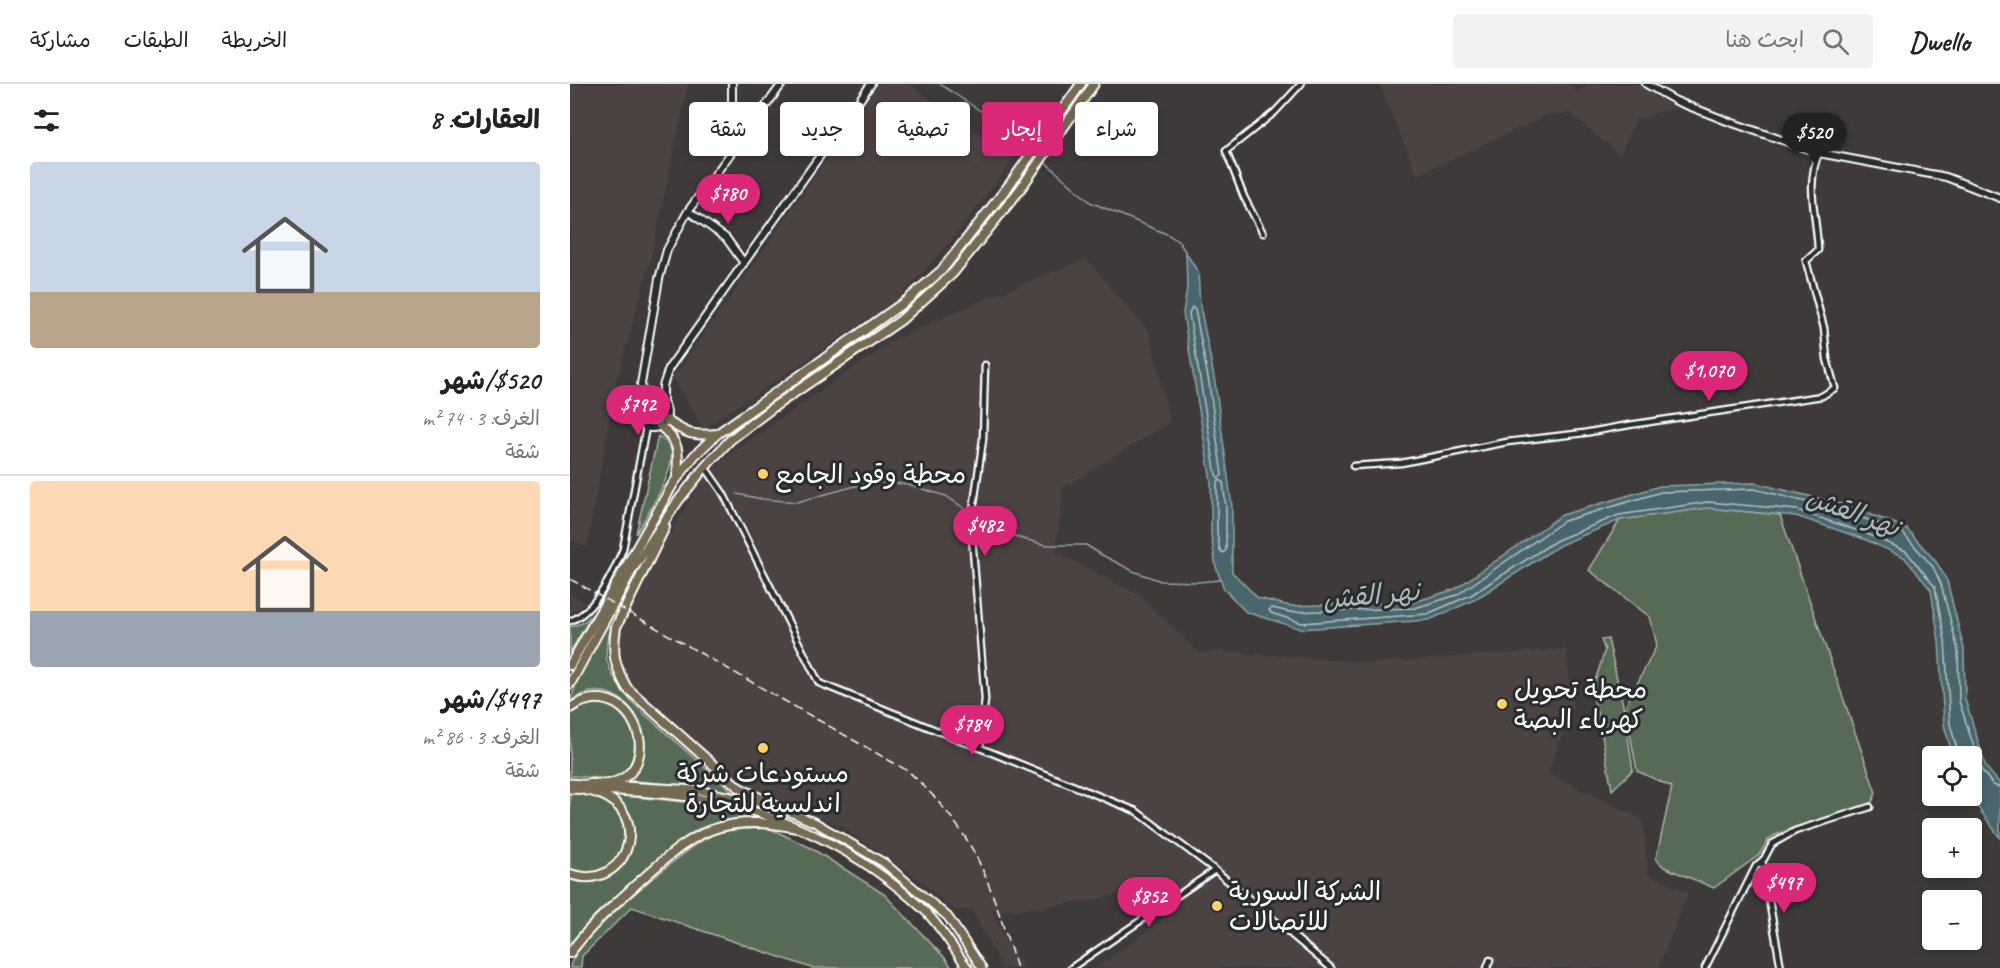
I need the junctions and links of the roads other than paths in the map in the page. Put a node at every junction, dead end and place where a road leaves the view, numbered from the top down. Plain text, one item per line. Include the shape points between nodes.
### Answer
1 (732, 84) edge
2 (782, 84) edge
3 (871, 84) edge
4 (1082, 84) edge
5 (1094, 84) edge
6 (1301, 84) edge
7 (1646, 84) edge
8 (732, 102) edge
9 (768, 103) edge
10 (1819, 153) junction
11 (729, 156) edge
12 (2000, 198) edge
13 (688, 211) junction
14 (1263, 233) dead end
15 (744, 263) junction
16 (986, 365) dead end
17 (644, 401) junction
18 (663, 403) junction
19 (663, 423) junction
20 (646, 427) junction
21 (717, 434) junction
22 (1353, 466) dead end
23 (705, 467) junction
24 (677, 477) junction
25 (670, 514) junction
26 (570, 621) edge
27 (571, 663) edge
28 (570, 684) edge
29 (570, 708) edge
30 (980, 748) junction
31 (571, 786) edge
32 (587, 787) junction
33 (776, 806) junction
34 (1870, 807) dead end
35 (797, 828) junction
36 (1762, 861) junction
37 (1215, 870) junction
38 (570, 874) edge
39 (570, 953) edge
40 (1490, 960) dead end
41 (1328, 967) edge
42 (968, 968) edge
43 (982, 968) edge
44 (1071, 968) edge
45 (1487, 968) edge
46 (1705, 968) edge
47 (1781, 968) edge

1 - 8 street
2 - 9 street
3 - 15 street
4 - 21 highway via 942,270 913,295
5 - 23 highway via 1018,192 953,273 901,321 730,440
6 - 14 street via 1275,112 1226,151
7 - 10 street via 1686,105
10 - 12 street via 1946,177
10 - 22 street via 1813,166 1811,197 1818,250 1806,261 1824,328 1834,390 1822,396 1584,434 1507,442 1401,463
11 - 13 street
13 - 15 street via 726,238
13 - 17 street via 667,250 659,279 641,384
15 - 18 street via 669,368
16 - 30 street via 983,439 971,525 986,699
17 - 18 street via 656,399
17 - 20 street via 638,416
18 - 19 street via 667,411
19 - 20 street
19 - 21 highway via 686,433
19 - 24 highway via 678,447
20 - 26 street via 623,549 591,607
21 - 24 highway
23 - 25 highway
23 - 30 street via 723,494 819,683
24 - 27 highway
25 - 28 highway via 632,570
25 - 33 highway via 616,627 614,661 627,688 738,788
29 - 32 highway via 587,700 612,702 627,711 640,733 636,763 626,776 614,783
30 - 37 street via 1136,811
31 - 32 main road
32 - 33 main road via 697,790
32 - 35 main road via 733,805
32 - 38 highway via 620,807 627,819 629,840 622,858 608,871 590,877
33 - 43 main road via 816,823 885,863 948,917
34 - 36 street via 1795,831 1772,844
35 - 39 highway via 766,822 736,824 697,836 605,912
35 - 42 main road via 868,864 925,911
36 - 46 street
36 - 47 street
37 - 41 street
37 - 44 street
40 - 45 street

